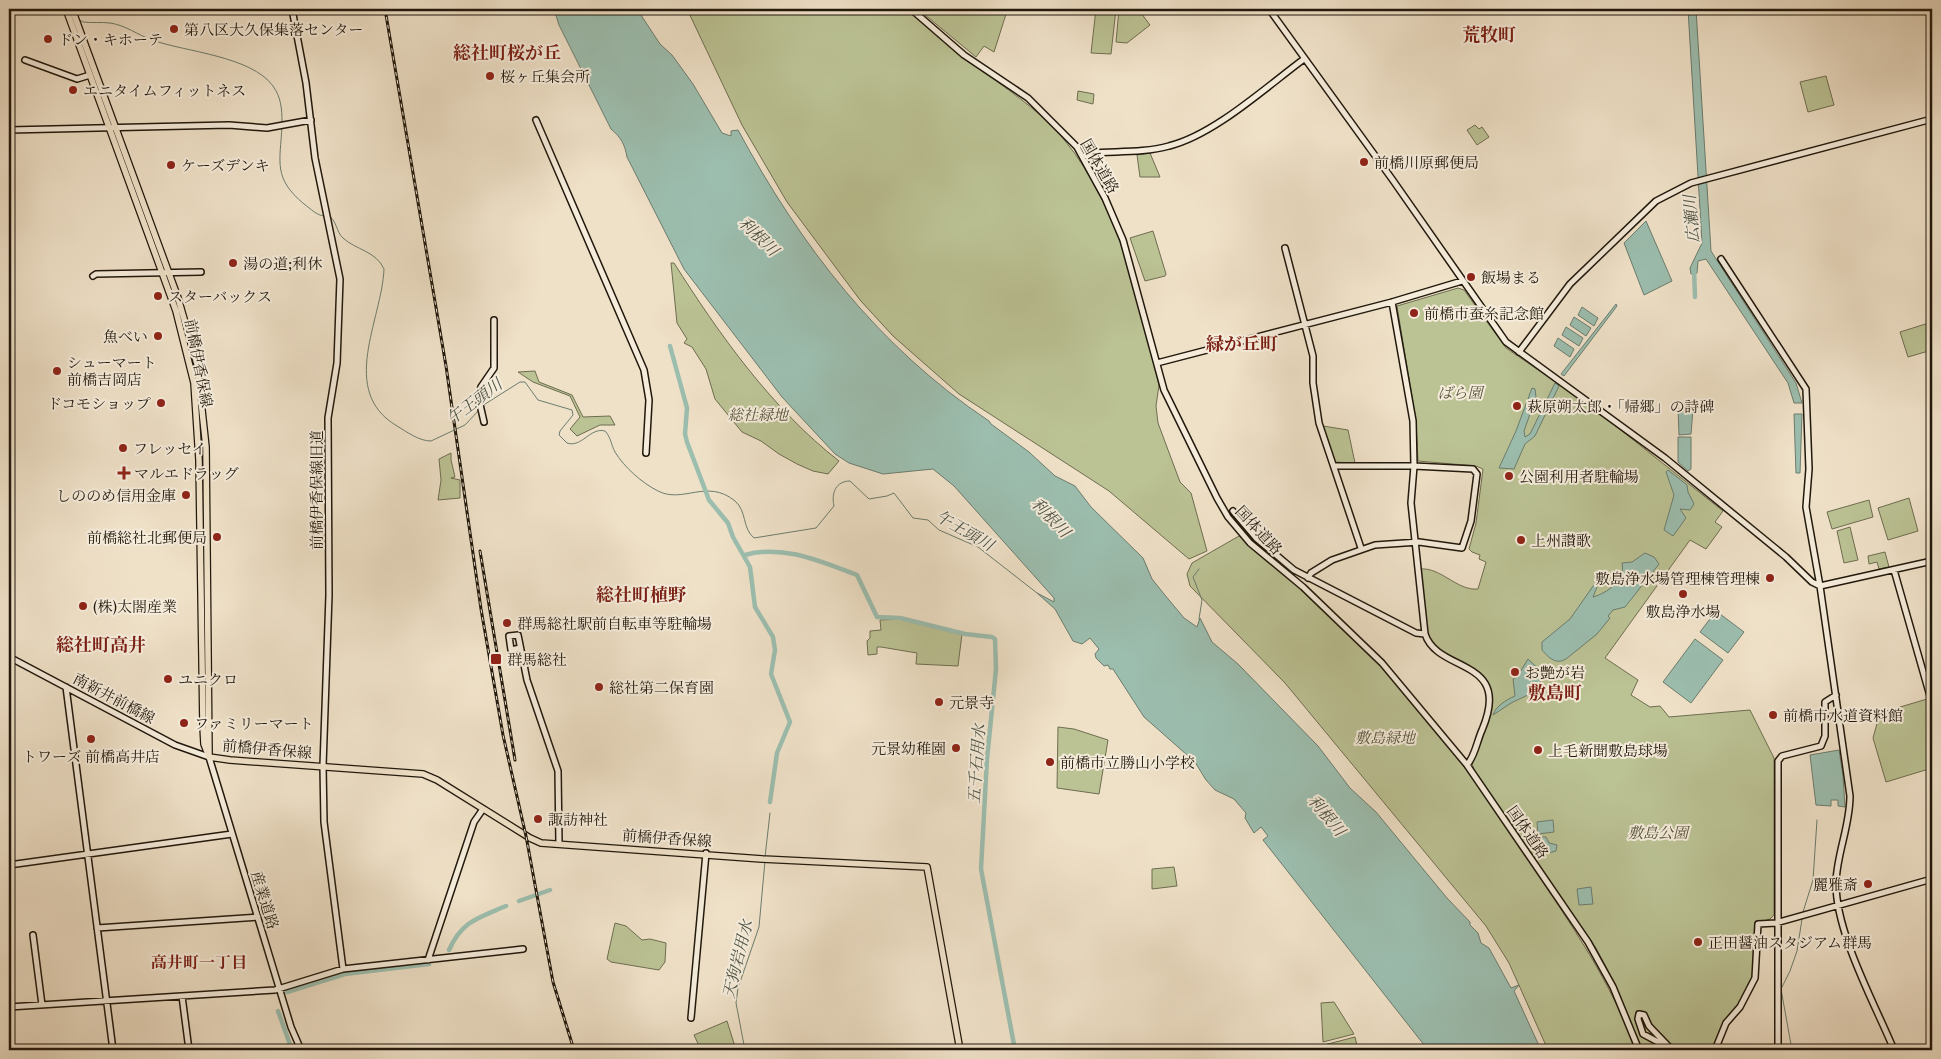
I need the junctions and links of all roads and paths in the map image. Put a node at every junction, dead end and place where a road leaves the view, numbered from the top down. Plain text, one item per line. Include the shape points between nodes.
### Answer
1 (70, 9) edge
2 (292, 9) edge
3 (911, 9) edge
4 (1269, 9) edge
5 (1304, 59) junction
6 (25, 60) dead end
7 (90, 75) junction
8 (1932, 119) edge
9 (311, 120) junction
10 (536, 120) dead end
11 (109, 128) junction
12 (116, 128) junction
13 (9, 130) edge
14 (1083, 157) junction
15 (1285, 248) dead end
16 (1721, 259) dead end
17 (201, 272) dead end
18 (162, 273) junction
19 (169, 273) junction
20 (93, 276) dead end
21 (1462, 281) junction
22 (1392, 302) junction
23 (494, 320) dead end
24 (1305, 325) junction
25 (1312, 352) junction
26 (1519, 352) junction
27 (1157, 363) junction
28 (484, 422) dead end
29 (646, 453) dead end
30 (1334, 466) junction
31 (1414, 466) junction
32 (1233, 510) dead end
33 (1414, 542) junction
34 (1361, 548) junction
35 (1932, 561) edge
36 (1894, 570) junction
37 (1308, 578) junction
38 (1820, 586) junction
39 (1425, 634) junction
40 (520, 648) junction
41 (9, 657) edge
42 (66, 687) junction
43 (1836, 695) junction
44 (1932, 703) edge
45 (209, 757) junction
46 (1467, 765) junction
47 (323, 766) junction
48 (483, 809) junction
49 (232, 834) junction
50 (559, 844) junction
51 (706, 853) junction
52 (87, 854) junction
53 (9, 866) edge
54 (1932, 878) edge
55 (1839, 906) junction
56 (258, 917) junction
57 (1776, 923) junction
58 (97, 928) junction
59 (34, 935) dead end
60 (523, 949) dead end
61 (428, 960) junction
62 (343, 970) junction
63 (279, 989) junction
64 (182, 996) junction
65 (106, 1000) junction
66 (42, 1005) junction
67 (9, 1007) edge
68 (691, 1018) dead end
69 (113, 1050) edge
70 (189, 1050) edge
71 (301, 1050) edge
72 (960, 1050) edge
73 (1639, 1050) edge
74 (1673, 1050) edge
75 (1715, 1050) edge
76 (1778, 1050) edge
77 (1894, 1050) edge

1 - 7 main road, 前橋伊香保線
1 - 12 main road, 前橋伊香保線
2 - 9 street, 前橋伊香保線旧道
3 - 14 street, 国体道路 via 964,55 1028,98 1071,140
4 - 5 street
5 - 14 street via 1189,139 1156,149 1092,153
5 - 21 street via 1392,178
6 - 7 street via 78,79
7 - 11 main road, 前橋伊香保線
8 - 26 street via 1678,188 1657,200 1599,254 1570,284
9 - 12 street via 278,127
9 - 47 street, 前橋伊香保線旧道 via 315,158 339,269 340,291 337,363 328,418 329,595
10 - 29 street via 644,370 649,400
11 - 12 street
11 - 13 street
11 - 18 main road, 前橋伊香保線
12 - 19 main road, 前橋伊香保線
14 - 27 street, 国体道路 via 1122,240 1138,287
15 - 24 street
16 - 38 street via 1806,389 1809,468 1806,507
17 - 19 street
18 - 19 street
18 - 20 street
18 - 45 main road, 前橋伊香保線 via 194,383 202,714 204,744
19 - 45 main road, 前橋伊香保線 via 192,345 204,416
21 - 22 street
21 - 26 street via 1497,331
22 - 24 street
22 - 31 street via 1413,421
23 - 28 street via 494,368 479,389
24 - 25 street
24 - 27 street
25 - 30 street via 1318,419
25 - 34 street via 1310,381 1315,423
26 - 38 street via 1665,458
27 - 46 street, 国体道路 via 1169,401 1228,517 1256,548 1382,663
30 - 31 street
30 - 34 street
31 - 33 street via 1411,498
31 - 33 street via 1473,469 1477,474 1464,548
32 - 37 street via 1256,538
33 - 34 street
33 - 39 street
34 - 37 street via 1325,564
35 - 36 street
36 - 38 street
36 - 44 street
37 - 39 street via 1416,633
38 - 43 street
39 - 46 street via 1433,648 1470,668 1486,686 1488,713
40 - 40 street via 518,635 509,636 511,650
40 - 50 street via 527,680 557,766
41 - 42 street, 南新井前橋線
42 - 45 street, 南新井前橋線 via 175,745
42 - 52 street
43 - 55 street via 1850,796 1837,874
43 - 57 street via 1825,702 1825,736 1821,746 1778,759
45 - 47 main road, 前橋伊香保線
45 - 49 street, 産業道路
46 - 73 street, 国体道路 via 1588,942 1613,987
47 - 48 main road, 前橋伊香保線 via 423,774
47 - 62 street, 前橋伊香保線旧道 via 324,822
48 - 50 main road, 前橋伊香保線 via 535,841
48 - 61 street via 474,822
49 - 52 street
49 - 56 street, 産業道路
50 - 51 main road, 前橋伊香保線
51 - 68 street
51 - 72 main road, 前橋伊香保線 via 927,867
52 - 53 street
52 - 58 street
54 - 55 street
55 - 57 street
55 - 77 street via 1853,956
56 - 58 street
56 - 63 street, 産業道路
57 - 75 street via 1758,924 1755,978 1740,1007 1726,1023
57 - 76 street
58 - 65 street
59 - 66 street
60 - 61 street
61 - 62 street
62 - 63 street
63 - 64 street
63 - 71 street, 産業道路 via 290,1027
64 - 65 street
64 - 70 street
65 - 66 street
65 - 69 street
66 - 67 street
74 - 74 street via 1643,1034 1639,1014 1644,1015 1649,1026

